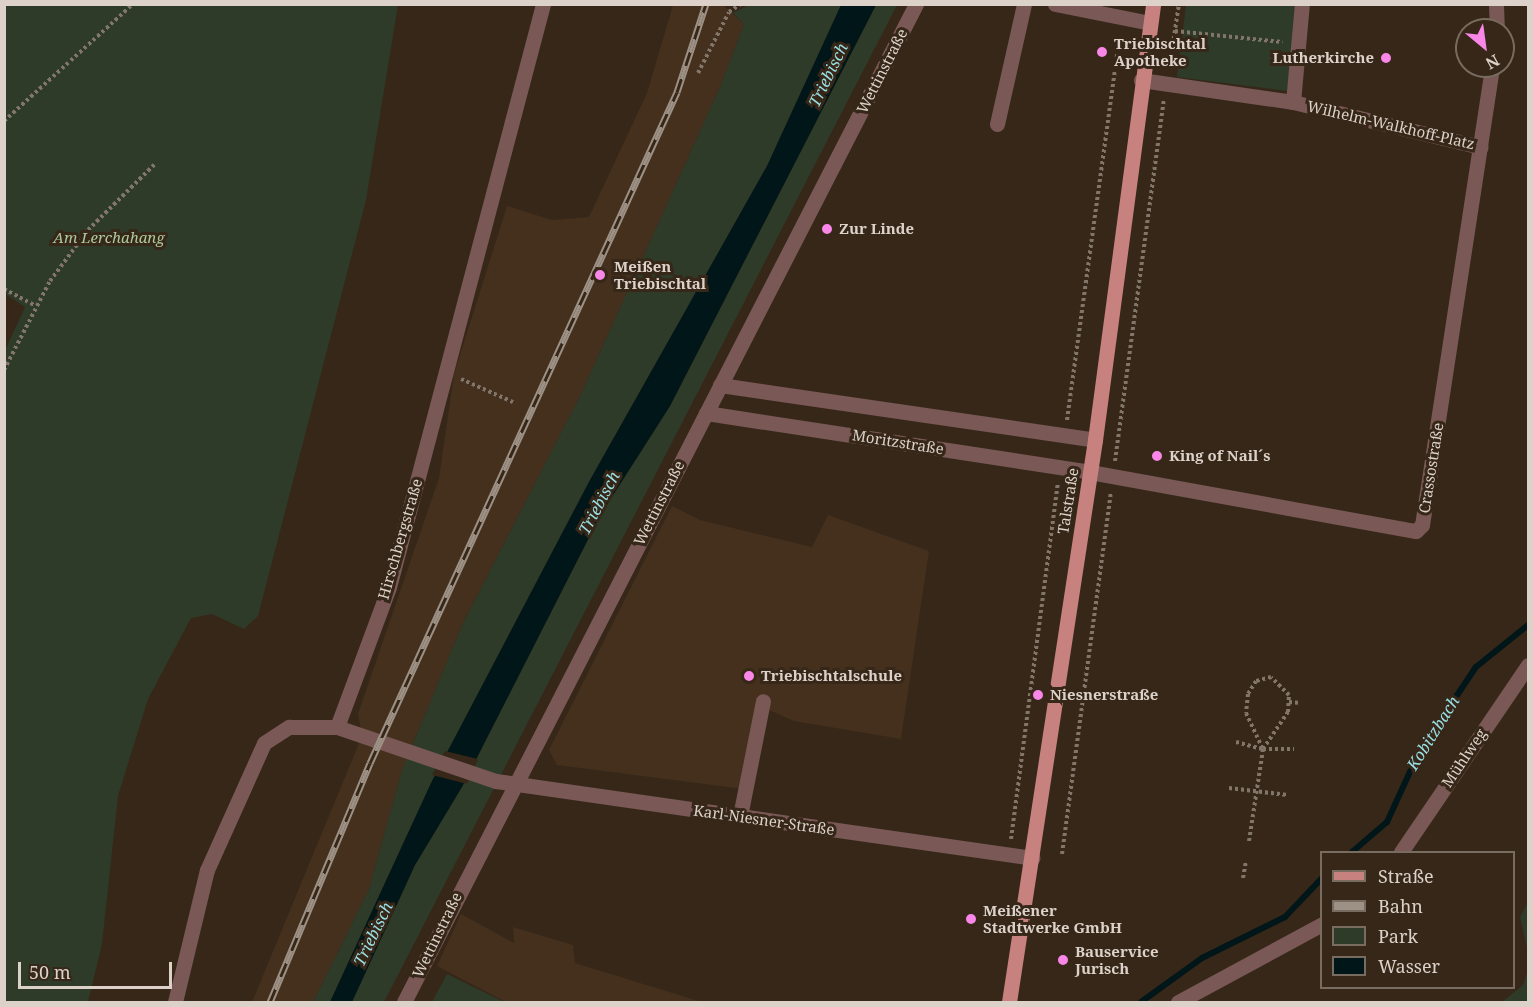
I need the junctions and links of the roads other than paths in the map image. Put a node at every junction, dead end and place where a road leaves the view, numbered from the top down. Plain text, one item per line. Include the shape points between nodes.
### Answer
1 (543, 4) edge
2 (916, 4) edge
3 (1024, 4) edge
4 (1055, 4) edge
5 (1153, 4) edge
6 (1302, 4) edge
7 (1150, 23) junction
8 (1490, 78) edge
9 (1142, 80) junction
10 (1293, 102) junction
11 (997, 124) dead end
12 (1481, 147) junction
13 (720, 385) junction
14 (706, 412) junction
15 (1095, 440) junction
16 (1090, 472) junction
17 (1528, 665) edge
18 (763, 700) dead end
19 (337, 727) junction
20 (514, 784) junction
21 (740, 816) junction
22 (1402, 851) edge
23 (1033, 858) junction
24 (1320, 925) edge
25 (175, 1002) edge
26 (404, 1002) edge
27 (1009, 1002) edge
28 (1178, 1002) edge

1 - 19 street, Hirschbergstraße via 389,587
2 - 13 street, Wettinstraße
3 - 11 street
4 - 7 street
5 - 7 main road, Talstraße
6 - 10 street, Wilhelm-Walkhoff-Platz
7 - 9 main road, Talstraße
8 - 12 street, Wilhelm-Walkhoff-Platz
9 - 10 street, Wilhelm-Walkhoff-Platz
9 - 15 main road, Talstraße
10 - 12 street, Wilhelm-Walkhoff-Platz
12 - 16 street, Crassostraße via 1422,525 1416,531
13 - 14 street, Wettinstraße
13 - 15 street, Moritzstraße
14 - 16 street, Moritzstraße
14 - 20 street, Wettinstraße
15 - 16 main road, Talstraße
16 - 23 main road, Talstraße
17 - 22 street, Mühlweg
18 - 21 street
19 - 20 street, Karl-Niesner-Straße via 431,763
19 - 25 street via 289,727 264,742 207,870
20 - 21 street, Karl-Niesner-Straße
20 - 26 street, Wettinstraße
21 - 23 street, Karl-Niesner-Straße
23 - 27 main road, Talstraße
24 - 28 street

